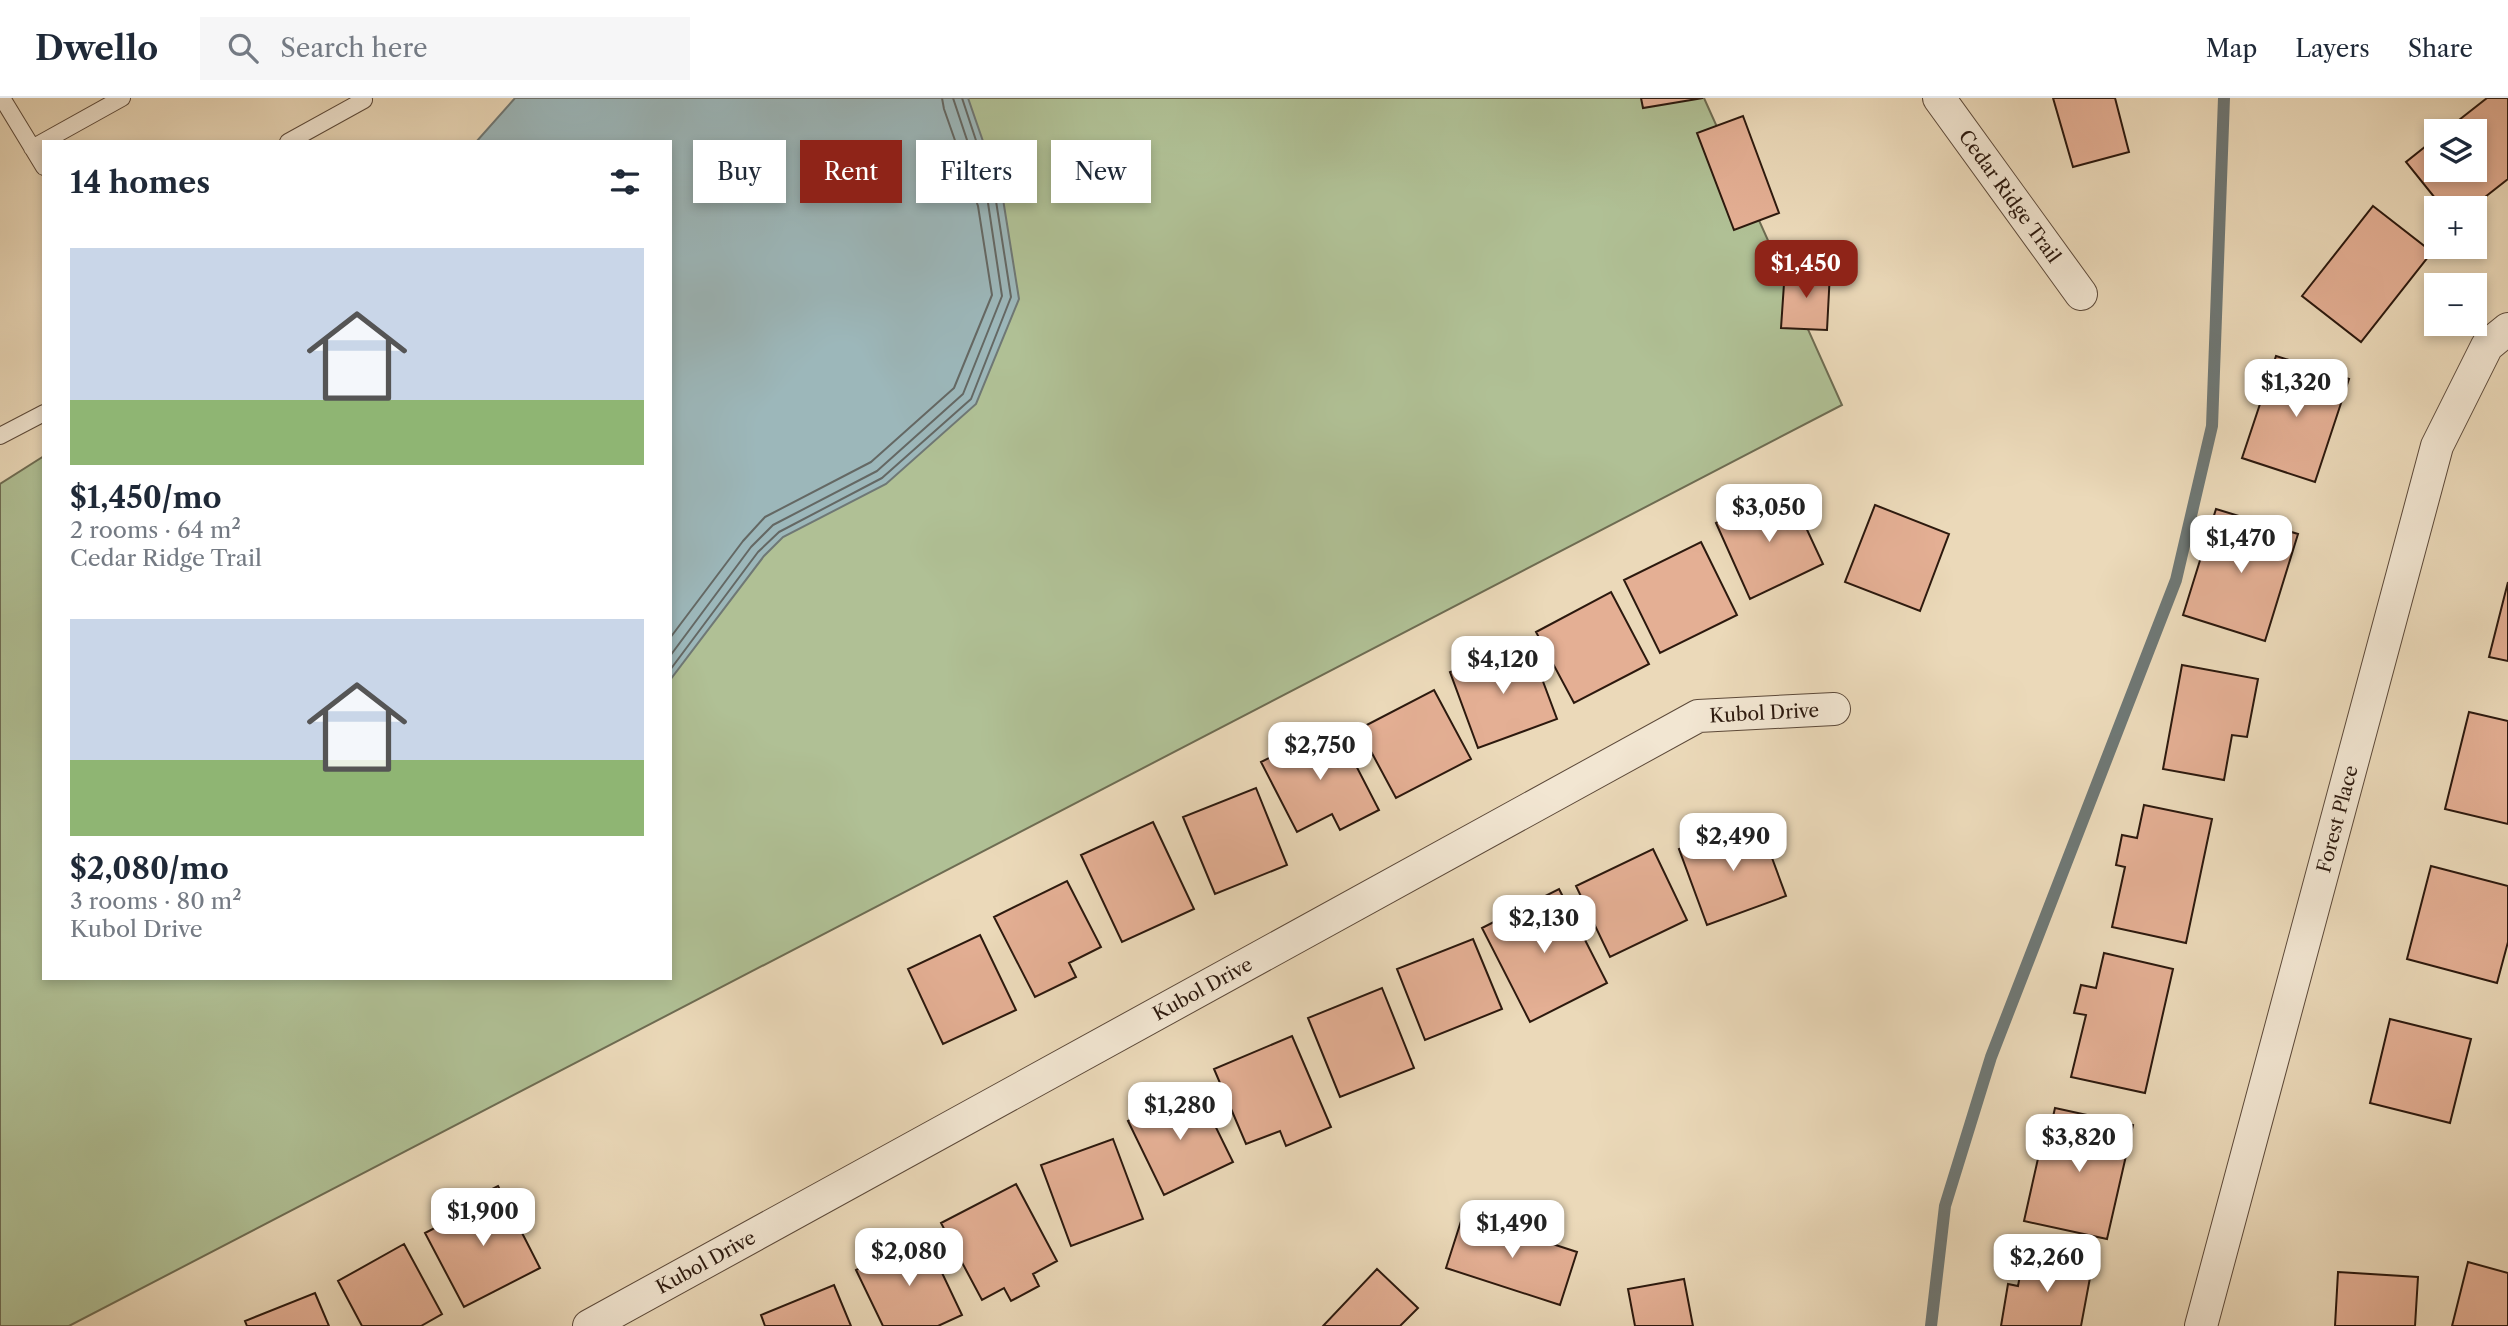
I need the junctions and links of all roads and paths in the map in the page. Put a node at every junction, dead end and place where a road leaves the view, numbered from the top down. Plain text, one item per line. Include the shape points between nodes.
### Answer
1 (2, 98) edge
2 (122, 98) edge
3 (363, 98) edge
4 (1939, 98) edge
5 (46, 140) edge
6 (292, 140) edge
7 (42, 142) edge
8 (32, 148) junction
9 (42, 164) edge
10 (2081, 294) dead end
11 (2508, 329) edge
12 (42, 414) edge
13 (0, 436) edge
14 (1834, 709) dead end
15 (589, 1326) edge
16 (2201, 1326) edge

1 - 8 lane
2 - 5 lane
3 - 6 lane
4 - 10 street, Cedar Ridge Trail
7 - 8 lane
8 - 9 lane
11 - 16 street, Forest Place via 2487,346 2437,446
12 - 13 lane
14 - 15 street, Kubol Drive via 1698,716

